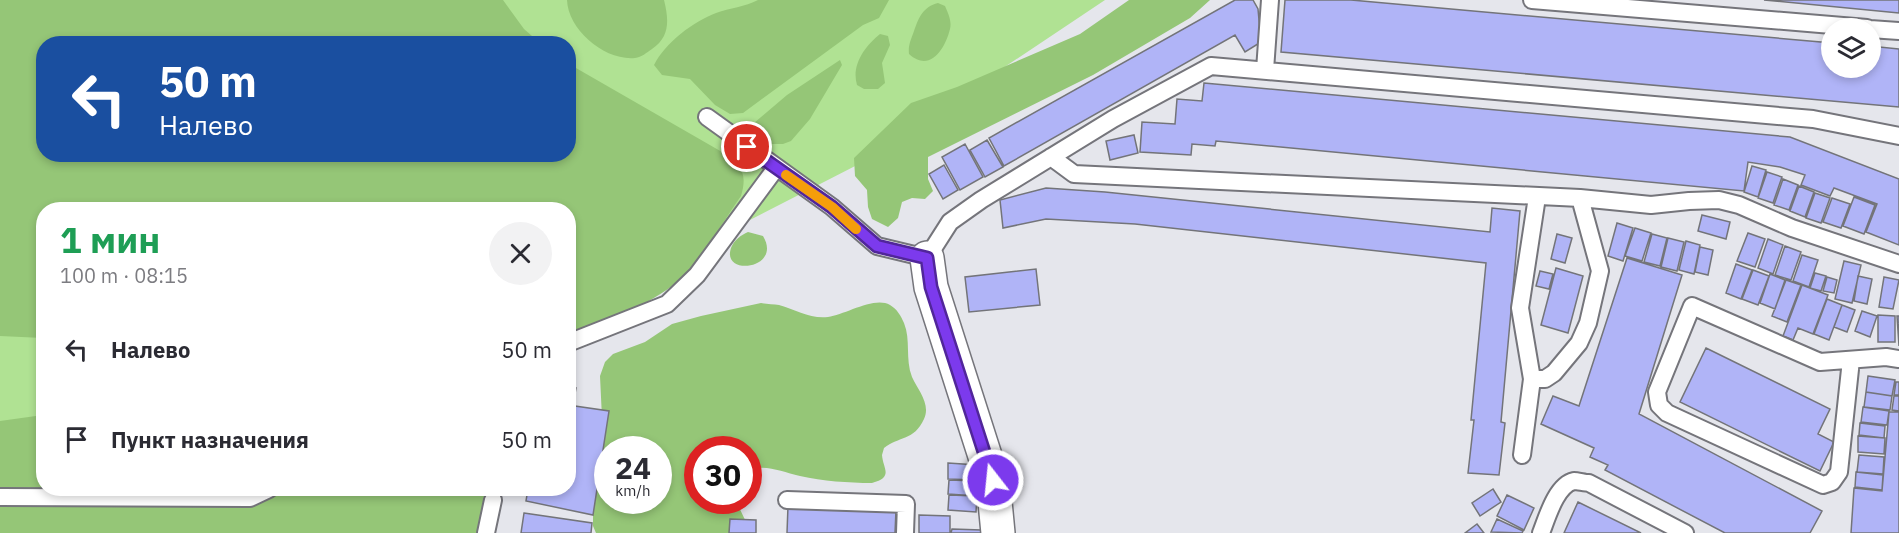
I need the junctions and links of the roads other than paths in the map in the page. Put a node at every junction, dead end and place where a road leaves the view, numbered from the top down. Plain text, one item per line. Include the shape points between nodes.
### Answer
1 (1270, 0) edge
2 (1532, 0) edge
3 (1821, 25) edge
4 (1881, 30) edge
5 (1899, 31) edge
6 (1265, 70) junction
7 (707, 117) dead end
8 (1899, 136) edge
9 (1051, 158) junction
10 (776, 168) junction
11 (1537, 197) junction
12 (1580, 198) junction
13 (927, 258) junction
14 (1899, 264) edge
15 (576, 340) edge
16 (1899, 359) edge
17 (1851, 360) junction
18 (1532, 379) junction
19 (1522, 455) dead end
20 (254, 496) edge
21 (0, 497) edge
22 (493, 500) dead end
23 (787, 500) dead end
24 (486, 533) edge
25 (905, 533) edge
26 (998, 533) edge
27 (1541, 533) edge
28 (1685, 533) edge

1 - 6 lane
2 - 3 lane
4 - 5 lane
6 - 8 lane via 1813,119
6 - 9 lane via 1211,66
7 - 10 lane
9 - 11 lane via 1074,174
9 - 13 lane via 950,222
10 - 13 lane via 832,207 877,246
10 - 15 lane via 697,275 667,304
11 - 12 lane
11 - 18 lane via 1520,308
12 - 14 lane via 1651,206 1689,201 1739,205 1792,228
12 - 18 lane via 1600,271 1588,323 1580,343 1554,373 1545,379
13 - 26 street via 931,287 993,480
16 - 17 lane
17 - 17 lane via 1820,362 1692,306 1658,392 1659,405 1667,413 1823,485 1832,482 1839,472
18 - 19 lane
20 - 21 lane
22 - 24 lane
23 - 25 lane via 906,504
27 - 28 lane via 1554,500 1574,481 1589,483

